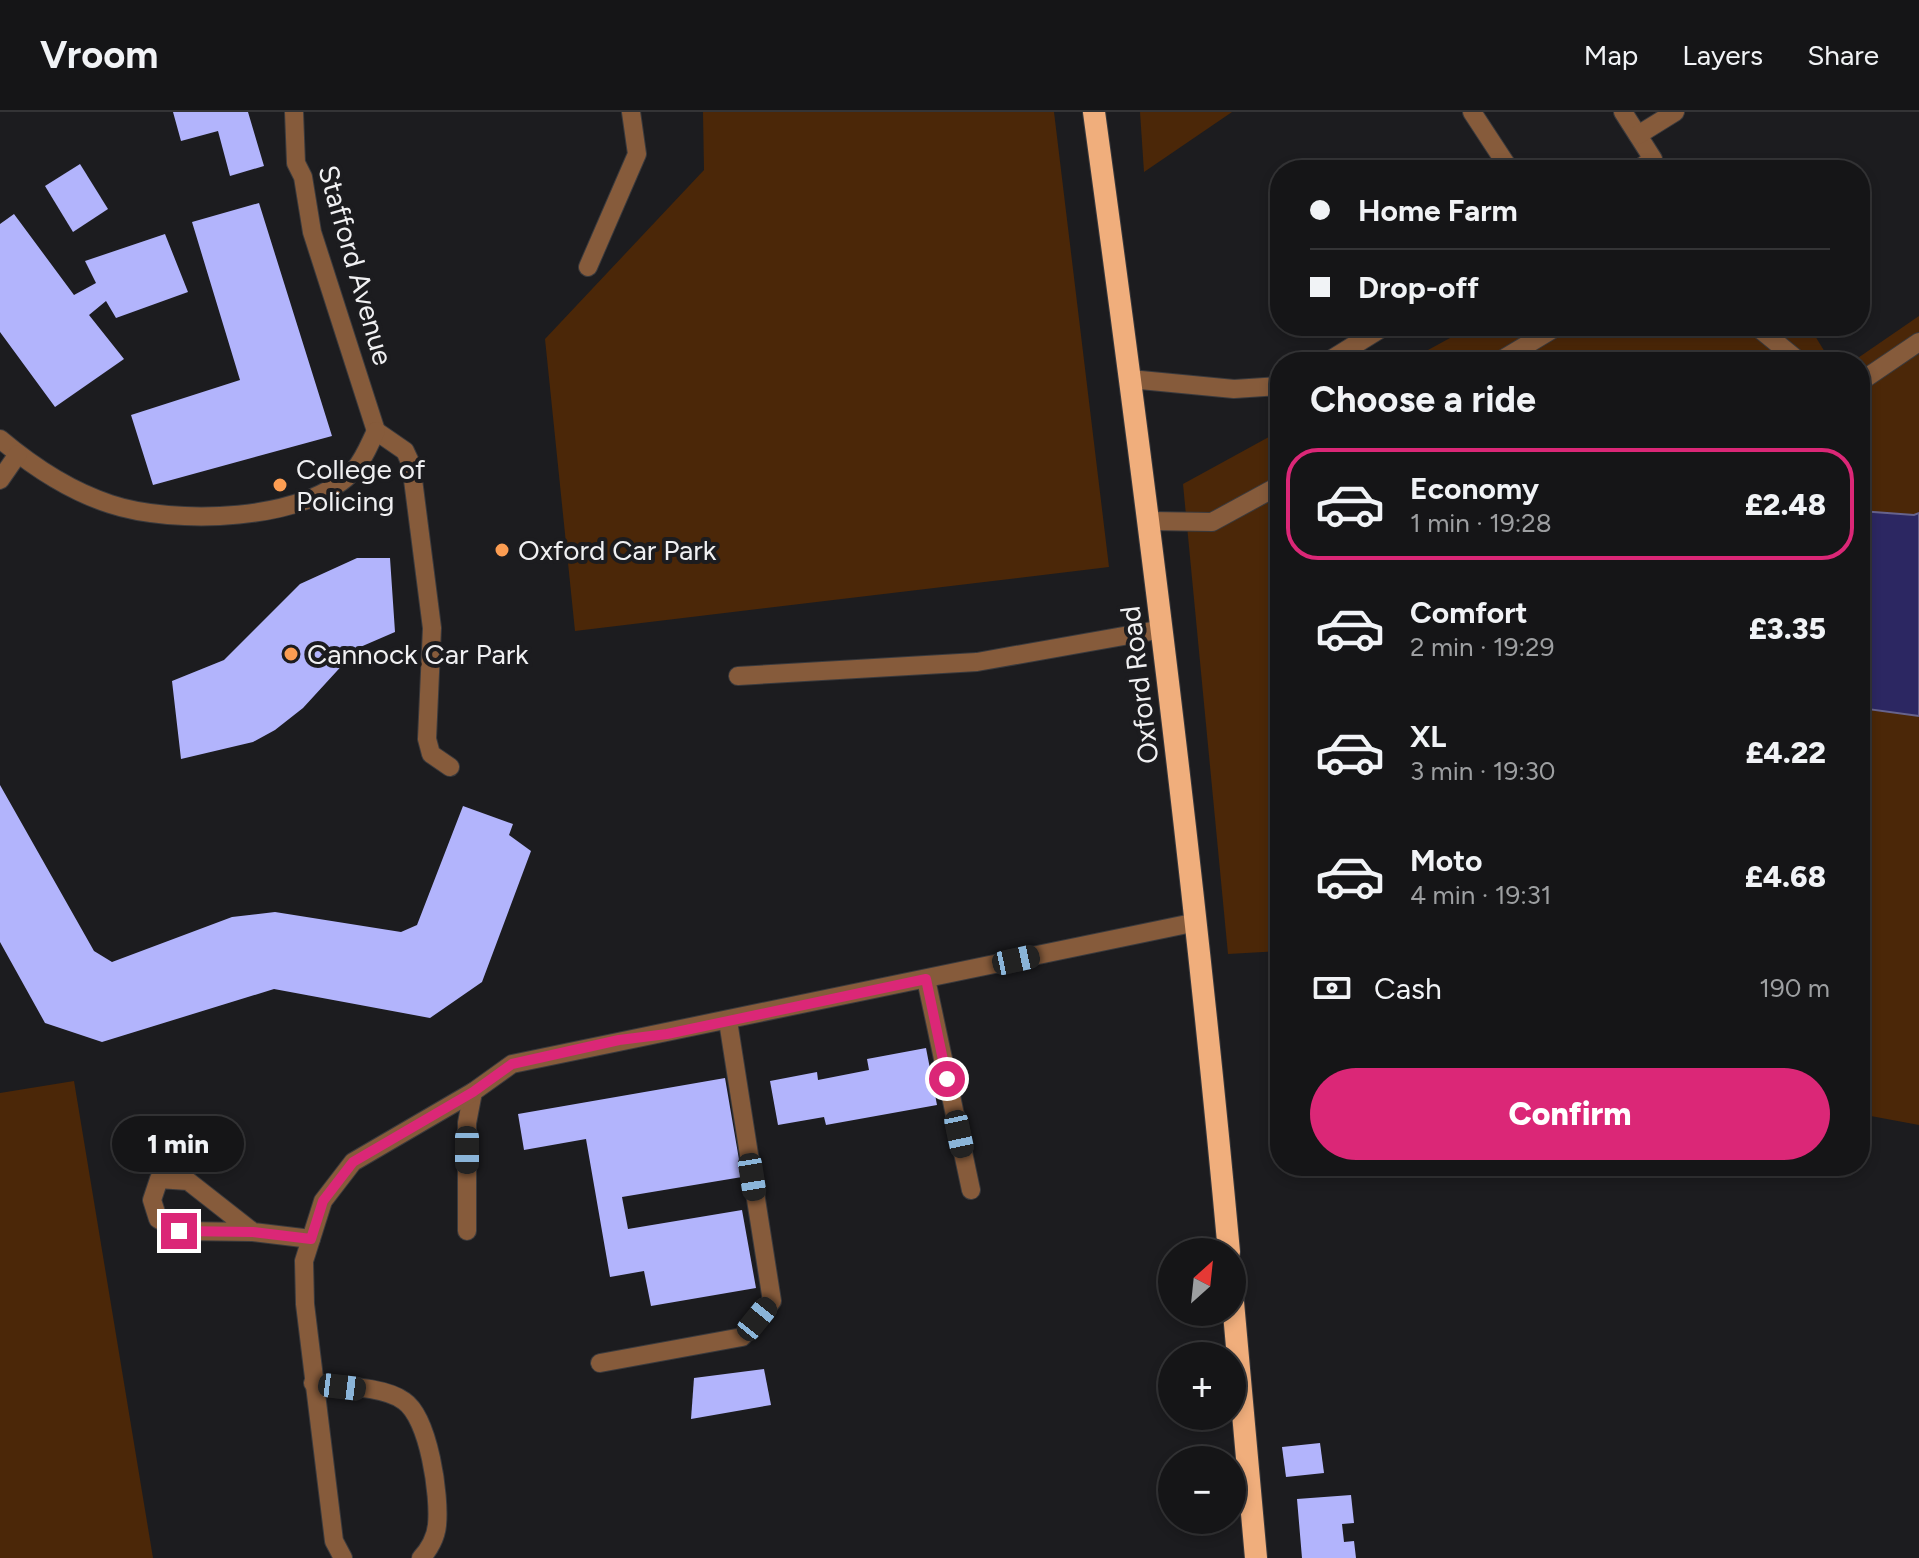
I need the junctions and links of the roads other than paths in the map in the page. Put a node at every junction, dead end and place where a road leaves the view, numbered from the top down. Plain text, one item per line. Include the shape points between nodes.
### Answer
1 (294, 112) edge
2 (631, 112) edge
3 (1094, 112) edge
4 (1472, 112) edge
5 (1623, 112) edge
6 (1675, 112) edge
7 (1638, 135) junction
8 (1503, 160) edge
9 (1652, 160) edge
10 (588, 267) dead end
11 (1369, 336) edge
12 (1541, 336) edge
13 (1768, 336) edge
14 (1919, 342) edge
15 (1343, 352) edge
16 (1515, 352) edge
17 (1788, 352) edge
18 (1870, 375) edge
19 (1130, 379) junction
20 (1270, 387) edge
21 (376, 431) junction
22 (0, 439) edge
23 (18, 454) junction
24 (0, 480) edge
25 (1270, 490) edge
26 (1150, 521) junction
27 (1163, 629) junction
28 (738, 676) dead end
29 (450, 767) dead end
30 (1197, 922) junction
31 (926, 979) junction
32 (728, 1021) junction
33 (473, 1092) junction
34 (971, 1190) dead end
35 (467, 1231) dead end
36 (253, 1232) junction
37 (1228, 1238) edge
38 (311, 1239) junction
39 (1235, 1326) edge
40 (600, 1363) dead end
41 (313, 1383) junction
42 (343, 1558) edge
43 (421, 1558) edge
44 (1256, 1558) edge

1 - 21 lane, Stafford Avenue via 296,163 312,232
2 - 10 lane via 637,154
3 - 19 highway, Oxford Road
4 - 8 lane
5 - 7 lane
6 - 7 lane
7 - 9 lane
11 - 15 lane
12 - 16 lane
13 - 17 lane
14 - 18 lane
19 - 20 lane via 1234,389
19 - 26 highway, Oxford Road
21 - 23 lane via 355,469 326,491 294,504 225,517 169,516 111,505 49,476
21 - 29 lane via 405,451 411,464 432,628 427,739 431,754
22 - 23 lane
23 - 24 lane
25 - 26 lane via 1212,522
26 - 27 highway, Oxford Road
27 - 28 lane via 977,662
27 - 30 highway, Oxford Road
30 - 31 lane
30 - 37 highway, Oxford Road
31 - 32 lane
31 - 34 lane
32 - 33 lane via 512,1064
32 - 40 lane via 772,1301 742,1337
33 - 35 lane via 467,1123
33 - 38 lane via 353,1162 323,1201
36 - 36 lane via 179,1231 158,1219 152,1200 159,1179 188,1181
36 - 38 lane
38 - 41 lane via 304,1261
39 - 44 highway
41 - 42 lane via 334,1541
41 - 43 lane via 372,1390 405,1401 421,1424 433,1470 437,1526

